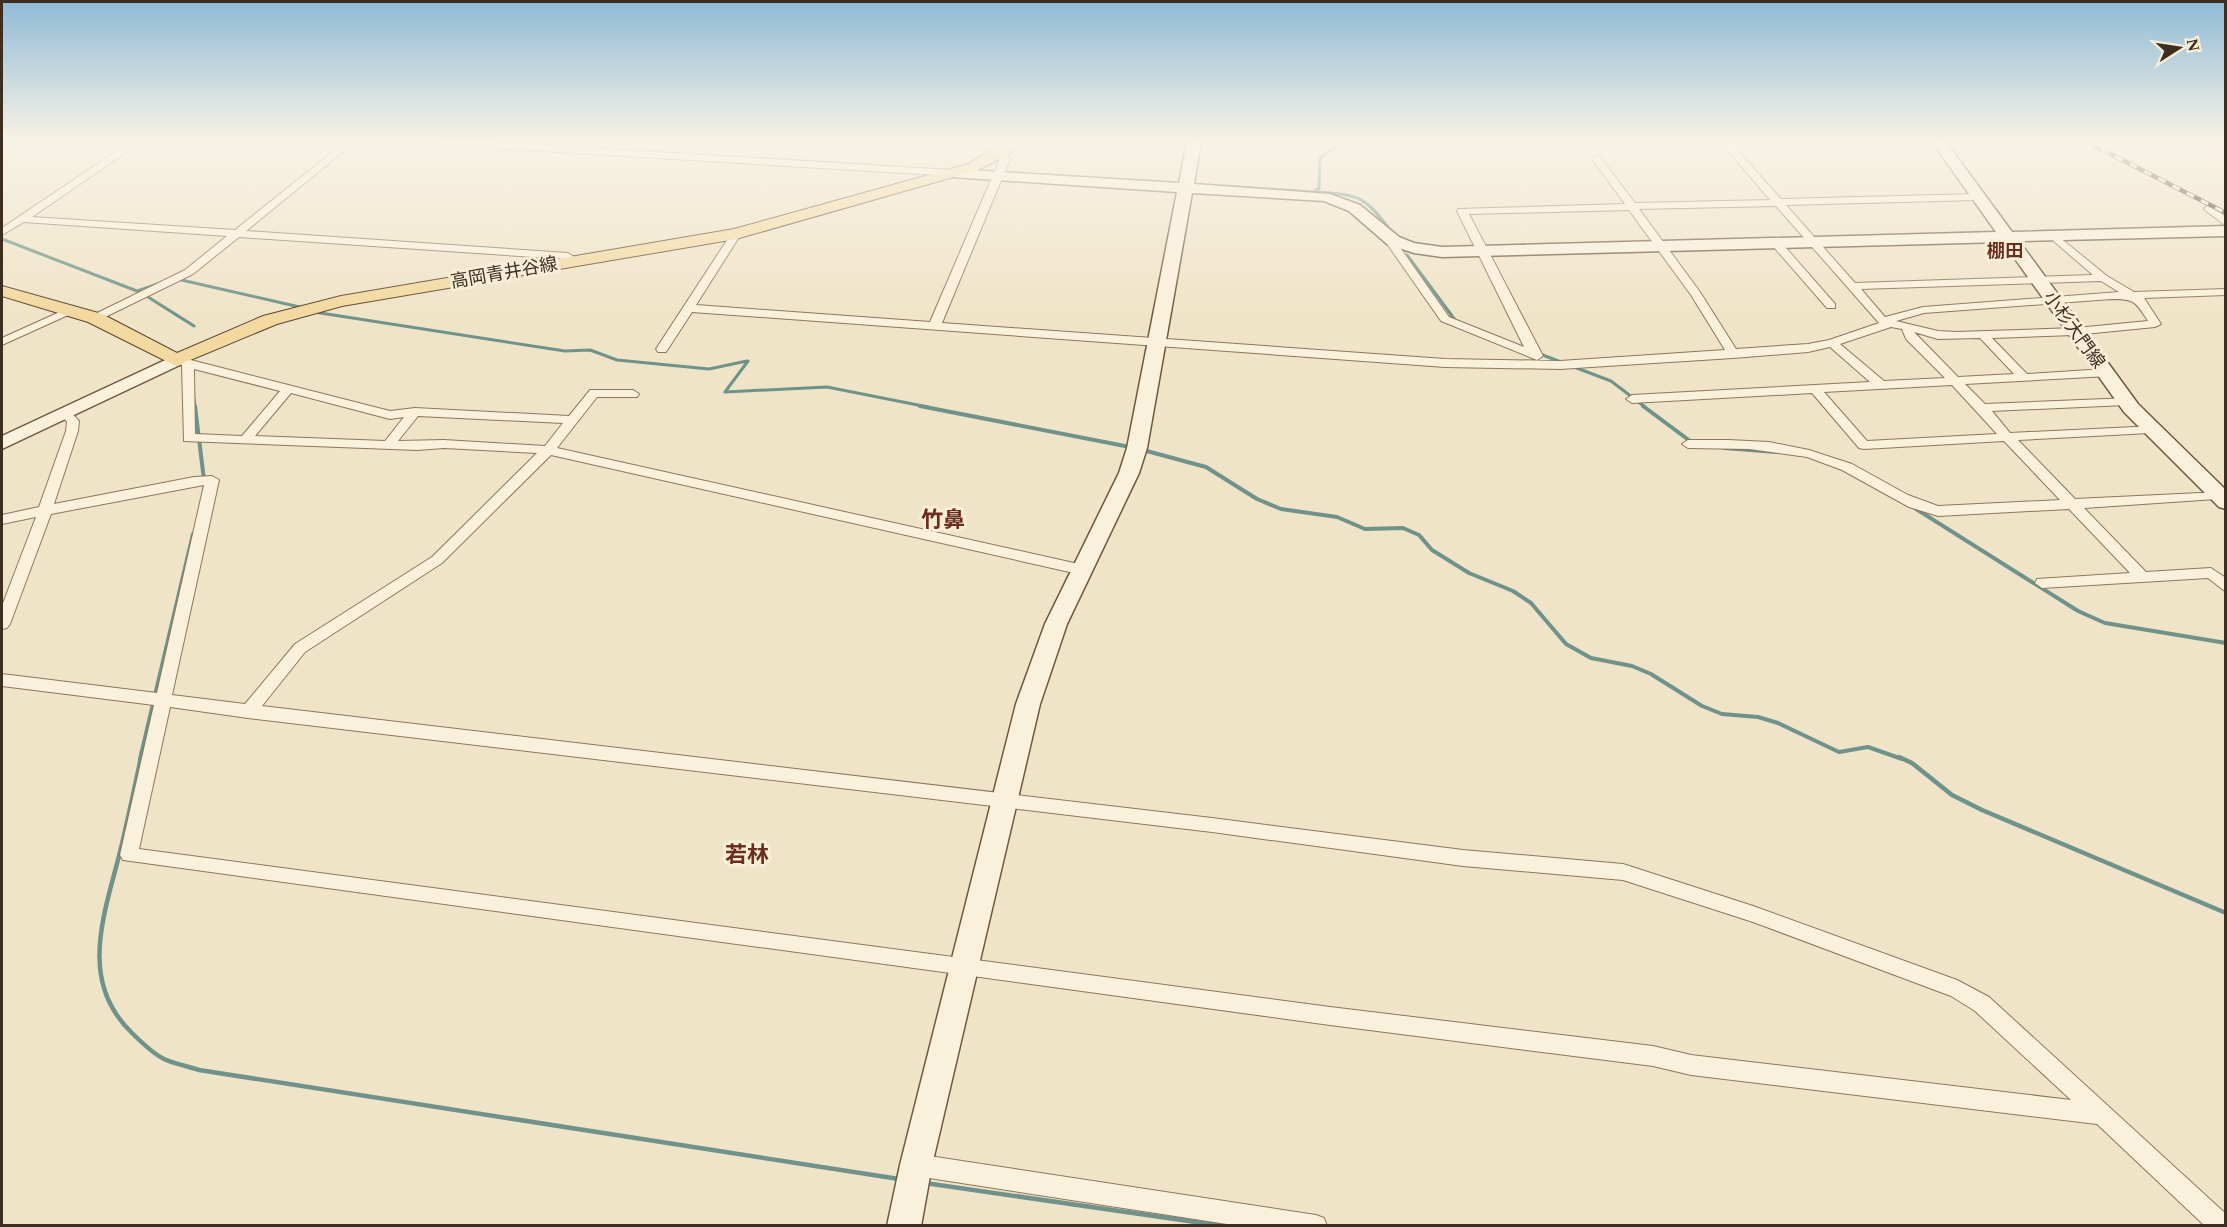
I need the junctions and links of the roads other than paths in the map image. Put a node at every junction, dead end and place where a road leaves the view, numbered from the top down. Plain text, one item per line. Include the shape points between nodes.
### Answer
1 (51, 199) edge
2 (279, 199) edge
3 (859, 199) edge
4 (987, 199) edge
5 (1183, 199) edge
6 (1335, 199) edge
7 (1627, 199) edge
8 (1777, 199) edge
9 (1928, 199) edge
10 (1979, 199) edge
11 (1780, 203) junction
12 (1633, 207) junction
13 (2210, 208) dead end
14 (22, 219) junction
15 (2226, 223) edge
16 (2226, 231) edge
17 (2, 232) edge
18 (236, 234) junction
19 (736, 234) junction
20 (2053, 235) junction
21 (2005, 236) junction
22 (1388, 238) junction
23 (1813, 242) junction
24 (1776, 243) junction
25 (1661, 247) junction
26 (1482, 252) junction
27 (575, 261) junction
28 (2103, 278) junction
29 (2038, 281) junction
30 (1851, 286) junction
31 (2, 291) edge
32 (2226, 292) edge
33 (2134, 296) junction
34 (2054, 302) junction
35 (1831, 306) dead end
36 (690, 308) junction
37 (73, 309) junction
38 (95, 318) junction
39 (1885, 323) junction
40 (934, 327) junction
41 (1907, 328) junction
42 (2074, 332) junction
43 (1983, 334) junction
44 (1157, 341) junction
45 (2, 342) edge
46 (1832, 343) junction
47 (662, 349) dead end
48 (1534, 354) junction
49 (1733, 354) junction
50 (182, 362) junction
51 (1560, 365) junction
52 (2105, 373) junction
53 (2023, 377) junction
54 (1954, 380) junction
55 (1881, 385) junction
56 (1814, 388) junction
57 (288, 389) junction
58 (633, 394) dead end
59 (1632, 399) dead end
60 (2126, 401) junction
61 (1982, 408) junction
62 (415, 412) junction
63 (66, 413) junction
64 (572, 420) junction
65 (2150, 429) junction
66 (2007, 437) junction
67 (246, 439) junction
68 (390, 443) junction
69 (2, 444) edge
70 (1688, 444) dead end
71 (548, 450) junction
72 (2221, 499) edge
73 (2072, 504) junction
74 (45, 511) junction
75 (2, 519) edge
76 (1083, 570) junction
77 (2218, 573) edge
78 (2143, 577) junction
79 (2043, 583) dead end
80 (2226, 587) edge
81 (2, 624) edge
82 (2, 680) edge
83 (161, 701) junction
84 (248, 712) junction
85 (1006, 800) junction
86 (966, 967) junction
87 (2100, 1114) junction
88 (916, 1165) junction
89 (904, 1226) edge
90 (1316, 1226) edge
91 (2222, 1226) edge

1 - 14 street
2 - 18 street
3 - 19 main road, 高岡青井谷線
4 - 40 street
5 - 44 street
6 - 22 street via 1365,214
7 - 12 street
8 - 11 street
9 - 11 street
10 - 21 street, 小杉大門線
11 - 12 street
11 - 23 street
12 - 25 street
12 - 26 street via 1462,211
13 - 15 street
14 - 17 street
14 - 18 street
16 - 20 street
18 - 27 street via 568,256
18 - 38 street via 189,272
19 - 27 main road, 高岡青井谷線
19 - 36 street
20 - 21 street
20 - 28 street
21 - 23 street
21 - 29 street, 小杉大門線
22 - 26 street via 1423,249
22 - 48 street via 1445,319
23 - 24 street
23 - 30 street
24 - 25 street
24 - 35 street
25 - 26 street
25 - 49 street
26 - 48 street
27 - 50 main road, 高岡青井谷線 via 341,301 270,320
28 - 29 street
28 - 33 street
29 - 30 street
29 - 34 street, 小杉大門線
30 - 39 street
31 - 37 main road
32 - 33 street
33 - 34 street
33 - 42 street via 2155,324
34 - 39 street via 1923,310
34 - 42 street, 小杉大門線
36 - 40 street
36 - 47 street
37 - 38 main road
37 - 45 street
38 - 50 main road
39 - 41 street
39 - 46 street
40 - 44 street
41 - 43 street via 1938,335
41 - 54 street via 1910,337
42 - 43 street
42 - 52 street, 小杉大門線
43 - 53 street
44 - 51 street via 1445,363
44 - 76 street via 1129,473
46 - 49 street
46 - 55 street
48 - 51 street
49 - 51 street
50 - 57 street
50 - 63 street
50 - 67 street via 189,438
52 - 53 street
52 - 60 street, 小杉大門線
53 - 54 street
54 - 55 street
54 - 61 street
55 - 56 street
56 - 59 street
56 - 66 street via 1864,445
57 - 62 street via 390,415
57 - 67 street
58 - 64 street via 594,393
60 - 61 street
60 - 65 street, 小杉大門線
61 - 66 street
62 - 64 street
62 - 68 street
63 - 69 street
63 - 74 street via 73,421 72,431
64 - 71 street
65 - 66 street
65 - 72 street, 小杉大門線
66 - 73 street
67 - 68 street
68 - 71 street
70 - 73 street via 1794,450 1816,456 1847,467 1924,509
71 - 76 street
71 - 84 street via 436,560 300,648
72 - 73 street
73 - 78 street
74 - 75 street
74 - 81 street
74 - 83 street via 212,480
76 - 85 street via 1043,657
77 - 78 street
77 - 80 street
78 - 79 street
82 - 83 street
83 - 84 street
83 - 86 street via 129,855
84 - 85 street
85 - 86 street
85 - 87 street via 1463,858 1623,872 1957,988 1982,1004
86 - 87 street via 1653,1056 1691,1065
86 - 88 street
87 - 91 street
88 - 89 street
88 - 90 street

